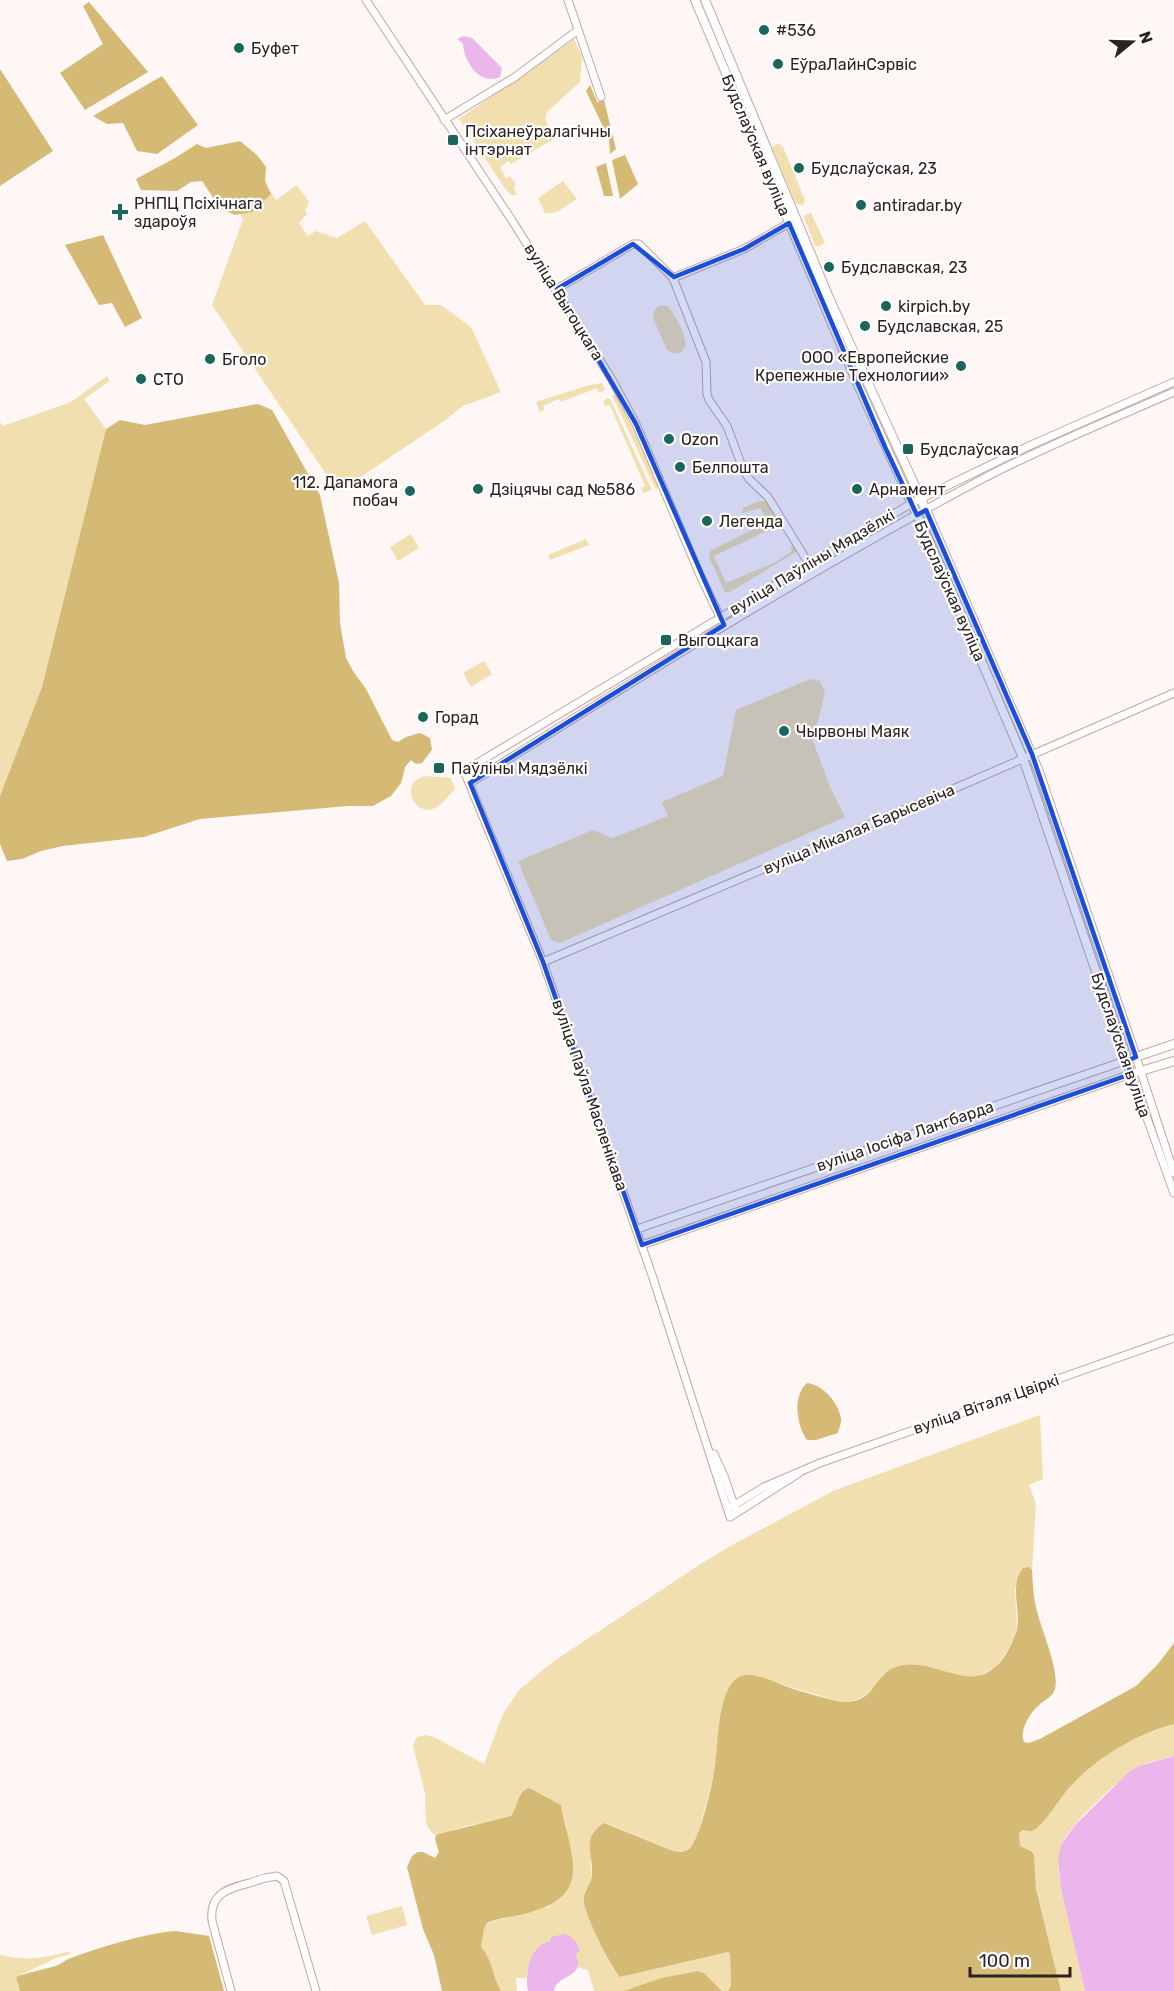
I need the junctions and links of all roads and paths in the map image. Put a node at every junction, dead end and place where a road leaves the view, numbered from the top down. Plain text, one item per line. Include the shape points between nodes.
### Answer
1 (366, 0) edge
2 (568, 0) edge
3 (695, 0) edge
4 (705, 0) edge
5 (578, 30) junction
6 (601, 97) dead end
7 (444, 120) junction
8 (789, 223) junction
9 (673, 278) junction
10 (557, 289) junction
11 (1174, 382) edge
12 (1174, 392) edge
13 (921, 498) junction
14 (912, 502) junction
15 (926, 510) junction
16 (917, 515) junction
17 (809, 564) junction
18 (720, 617) junction
19 (725, 625) junction
20 (1174, 693) edge
21 (1032, 754) junction
22 (1023, 758) junction
23 (464, 771) joint
24 (470, 783) junction
25 (543, 962) junction
26 (1174, 1044) edge
27 (1136, 1057) junction
28 (1127, 1061) junction
29 (1174, 1061) edge
30 (1135, 1074) junction
31 (1174, 1173) edge
32 (1174, 1193) edge
33 (637, 1229) junction
34 (642, 1245) junction
35 (1174, 1338) edge
36 (800, 1473) junction
37 (731, 1507) junction
38 (733, 1515) joint
39 (231, 1991) edge
40 (316, 1991) edge

1 - 7 street, вуліца Выгоцкага
2 - 5 street
3 - 8 main road, Будслаўская вуліца
4 - 13 main road, Будслаўская вуліца via 831,300
5 - 6 street
5 - 7 street via 515,77
7 - 10 street, вуліца Выгоцкага
8 - 9 street via 744,249
8 - 14 main road, Будслаўская вуліца
9 - 10 street via 639,244 633,244
9 - 17 street via 706,363 707,394 727,426 749,479 768,496
10 - 18 street, вуліца Выгоцкага via 636,424
11 - 13 street, вуліца Паўліны Мядзёлкі
12 - 15 street, вуліца Паўліны Мядзёлкі via 1035,453
13 - 14 street, вуліца Паўліны Мядзёлкі
13 - 15 main road, Будслаўская вуліца
14 - 16 main road, Будслаўская вуліца
14 - 17 street, вуліца Паўліны Мядзёлкі
15 - 16 street, вуліца Паўліны Мядзёлкі
15 - 21 main road, Будслаўская вуліца
16 - 19 street, вуліца Паўліны Мядзёлкі
16 - 22 main road, Будслаўская вуліца
17 - 18 street, вуліца Паўліны Мядзёлкі
18 - 19 street, вуліца Выгоцкага
18 - 23 street, вуліца Паўліны Мядзёлкі
19 - 24 street, вуліца Паўліны Мядзёлкі
20 - 21 street, вуліца Мікалая Барысевіча
21 - 22 street, вуліца Мікалая Барысевіча
21 - 27 main road, Будслаўская вуліца
22 - 25 street, вуліца Мікалая Барысевіча
22 - 28 main road, Будслаўская вуліца
23 - 24 street, вуліца Паўла Масленікава
24 - 25 street, вуліца Паўла Масленікава
25 - 33 street, вуліца Паўла Масленікава
26 - 27 main road, вуліца Іосіфа Лангбарда
27 - 28 street, вуліца Іосіфа Лангбарда
27 - 30 street, Будслаўская вуліца
28 - 30 main road, Будслаўская вуліца
28 - 33 street, вуліца Іосіфа Лангбарда
29 - 30 main road, вуліца Іосіфа Лангбарда
30 - 31 street, Будслаўская вуліца
30 - 32 street, Будслаўская вуліца
30 - 34 street, вуліца Іосіфа Лангбарда
33 - 34 street, вуліца Паўла Масленікава
34 - 37 street, вуліца Паўла Масленікава
35 - 36 street, вуліца Віталя Цвіркі via 869,1444
36 - 37 street, вуліца Віталя Цвіркі via 764,1487
36 - 38 street, вуліца Віталя Цвіркі
37 - 38 street, вуліца Паўла Масленікава
39 - 40 street via 212,1921 213,1905 218,1896 232,1887 272,1876 284,1881

